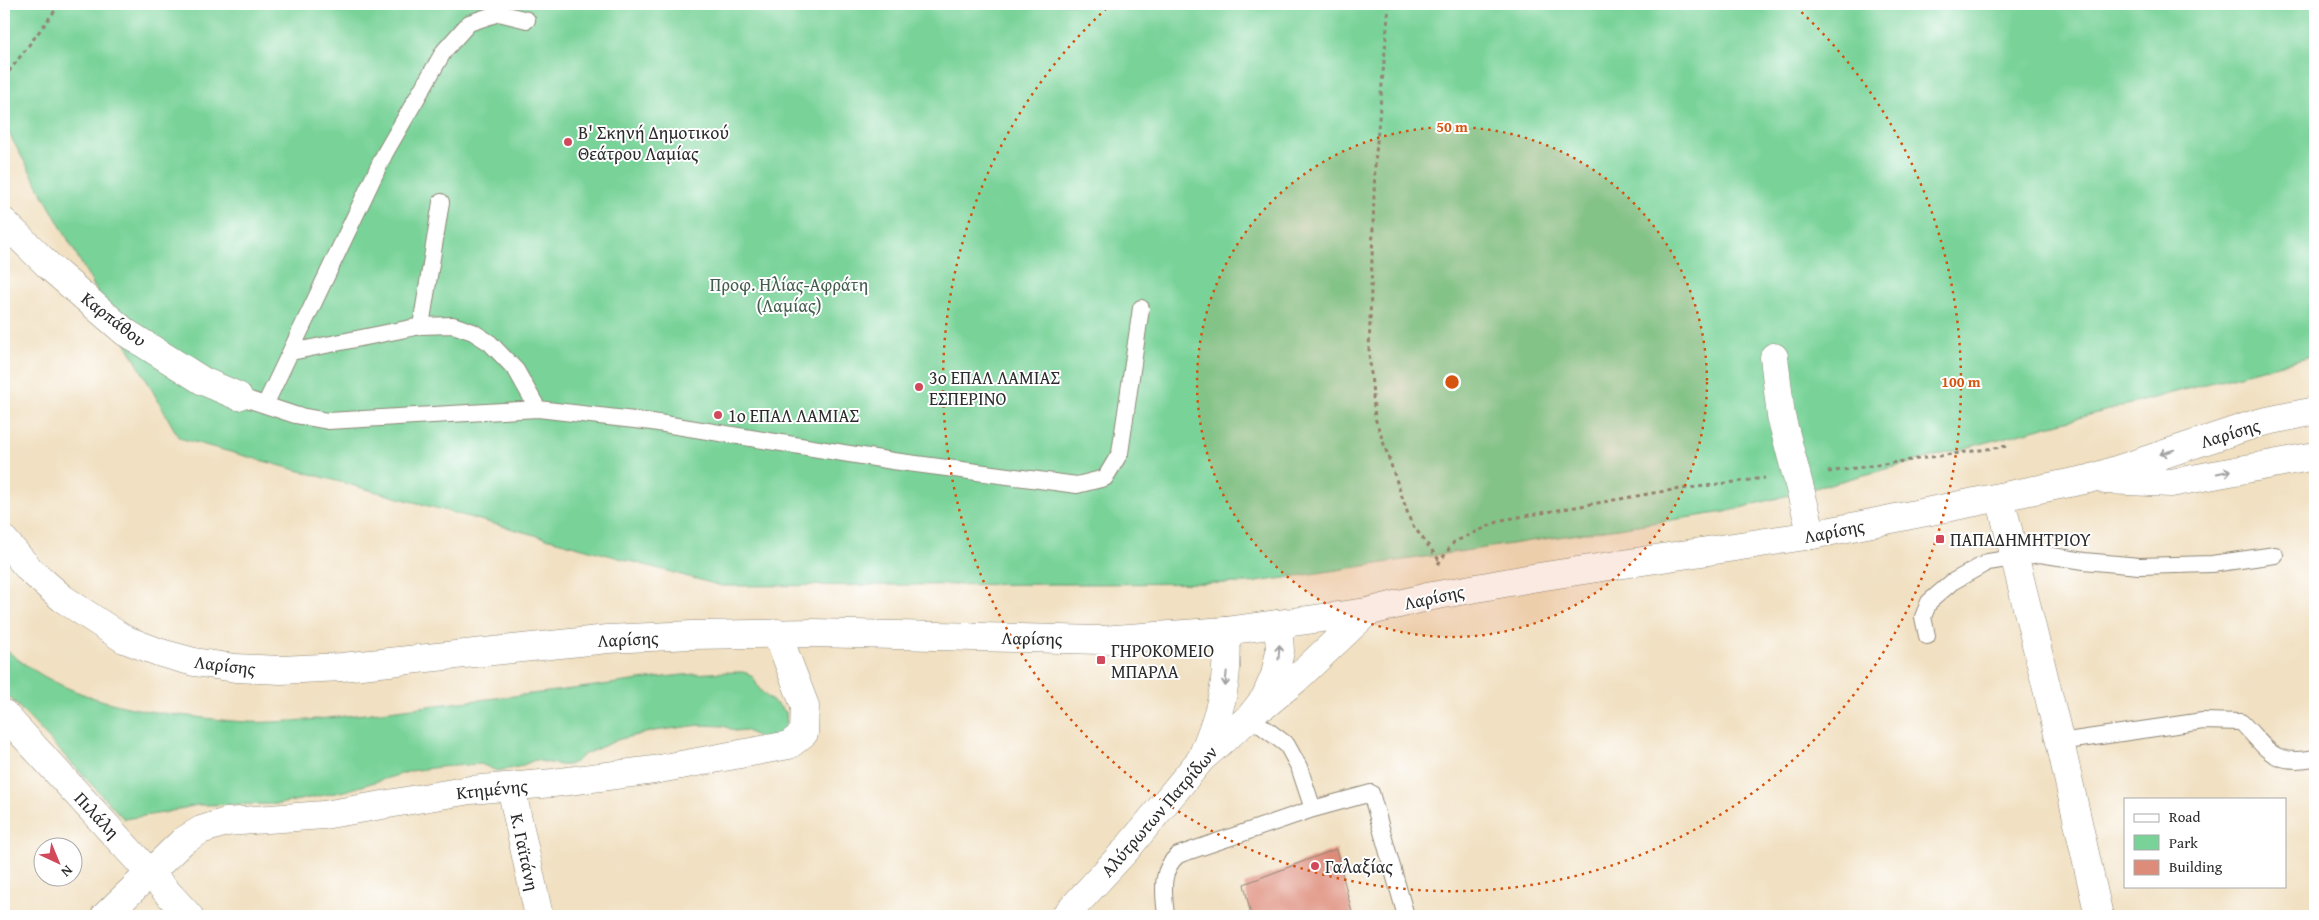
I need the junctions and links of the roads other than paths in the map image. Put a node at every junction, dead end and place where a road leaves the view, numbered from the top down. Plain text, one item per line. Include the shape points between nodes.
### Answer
1 (528, 20) dead end
2 (441, 202) dead end
3 (4, 222) edge
4 (1141, 308) dead end
5 (422, 326) junction
6 (291, 352) junction
7 (1774, 358) dead end
8 (238, 396) joint
9 (265, 405) junction
10 (538, 409) junction
11 (2315, 411) edge
12 (2315, 456) edge
13 (2089, 479) junction
14 (2000, 498) junction
15 (1812, 535) junction
16 (4, 540) edge
17 (2275, 555) dead end
18 (2014, 557) junction
19 (1367, 612) junction
20 (1278, 624) junction
21 (1226, 631) junction
22 (777, 633) junction
23 (1927, 636) dead end
24 (4, 714) edge
25 (1250, 717) junction
26 (2060, 742) junction
27 (1202, 758) junction
28 (2315, 758) edge
29 (511, 787) junction
30 (1313, 809) junction
31 (150, 874) junction
32 (105, 916) edge
33 (189, 916) edge
34 (539, 916) edge
35 (1065, 916) edge
36 (1166, 916) edge
37 (1406, 916) edge
38 (2099, 916) edge

1 - 6 lane via 499,13 469,22 444,51 385,153
2 - 5 lane
3 - 8 street, Καρπάθου via 125,332 203,382
4 - 10 lane via 1120,453 1105,478 1077,485 893,461 652,422
5 - 6 lane
5 - 10 lane via 453,325 490,343 516,370
6 - 9 lane
7 - 15 street via 1782,416
8 - 9 lane
9 - 10 lane via 328,421
11 -> 13 street, Λαρίσης via 2258,423
13 -> 12 street, Λαρίσης via 2170,483
13 - 14 street, Λαρίσης
14 - 15 street, Λαρίσης
14 - 18 street
15 - 19 street, Λαρίσης via 1532,578 1427,597
16 - 22 street, Λαρίσης via 30,570 62,598 124,639 161,654 234,668 342,667 608,639
17 - 18 lane via 2212,564 2139,566 2040,554
18 - 23 lane via 1988,562 1952,582 1930,602 1923,617
18 - 26 street
19 - 20 street, Λαρίσης
19 - 25 street via 1295,680
20 - 21 street, Λαρίσης
25 -> 20 street, Αλύτρωτων Πατρίδων via 1265,698 1275,675 1280,651
21 - 22 street, Λαρίσης via 1101,640
21 -> 27 street via 1228,661 1225,689
22 - 29 street, Κτημένης via 805,706 804,733 790,745 654,770
24 - 31 street, Πιλάλη
25 - 27 street, Αλύτρωτων Πατρίδων
25 - 30 lane via 1287,745
26 - 28 lane via 2202,721 2240,722 2275,757 2295,762
26 - 38 street
27 - 35 street, Αλύτρωτων Πατρίδων via 1126,850
29 - 31 street, Κτημένης via 470,790 324,815 226,822 201,830 184,841
29 - 34 street, Κ. Γαϊτάνη
30 - 36 lane via 1171,860 1163,885
30 - 37 lane via 1371,794
31 - 32 street, Κτημένης
31 - 33 street, Πιλάλη

